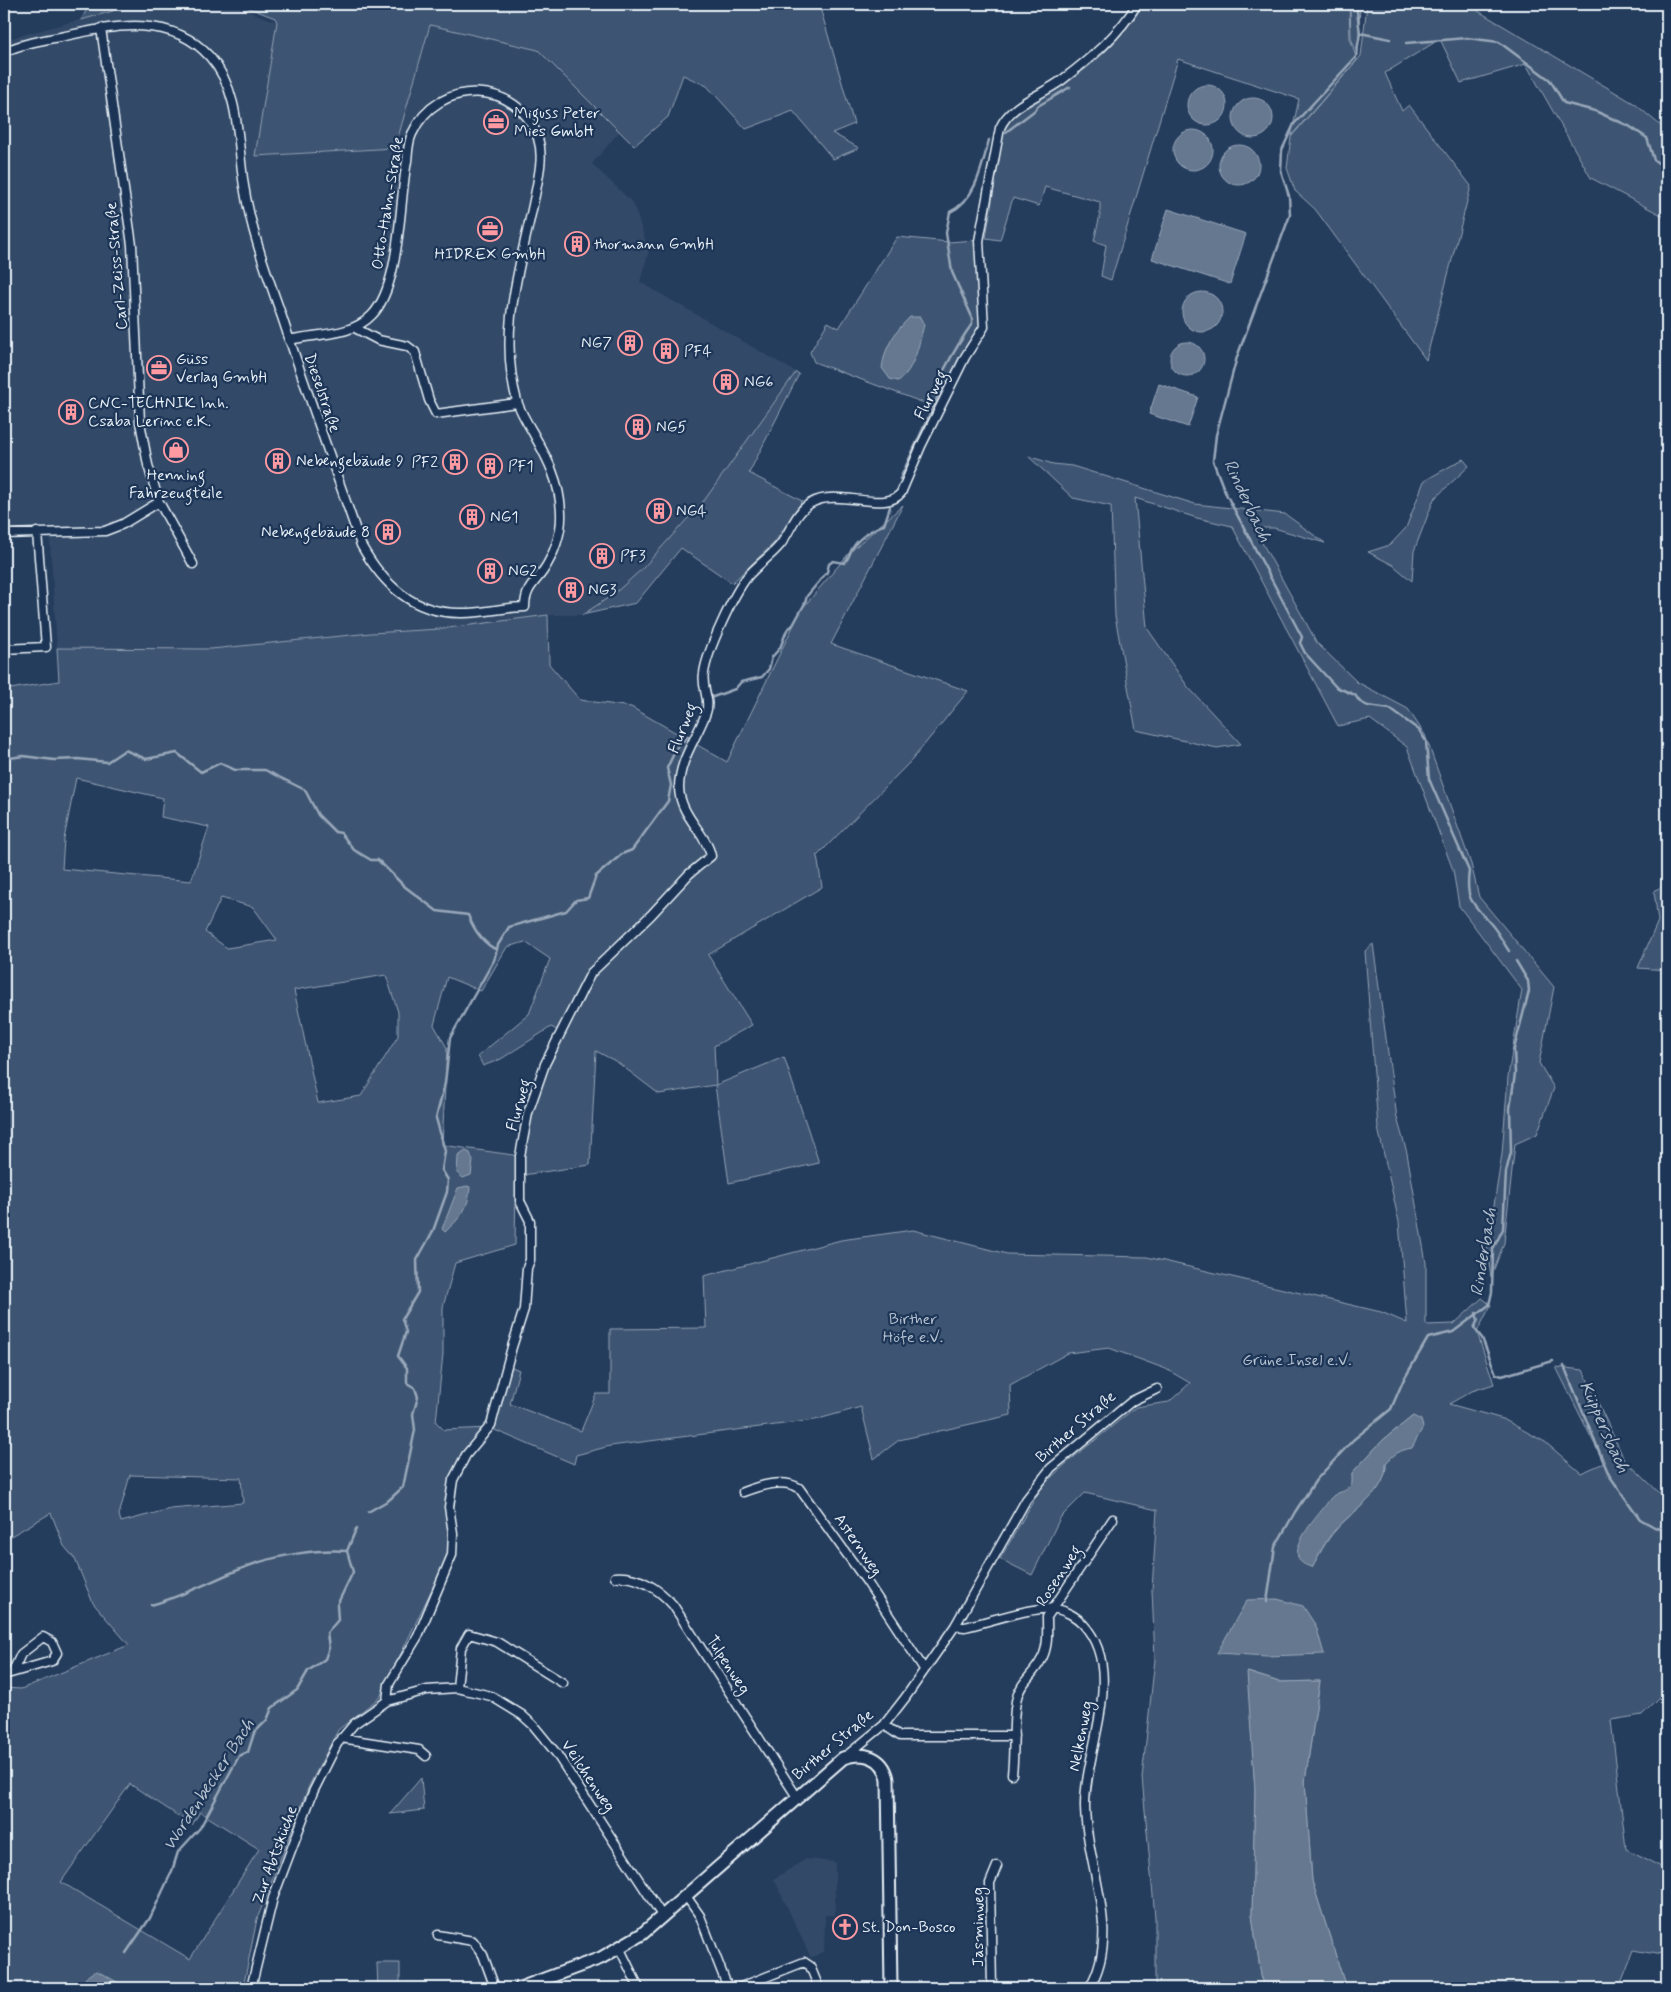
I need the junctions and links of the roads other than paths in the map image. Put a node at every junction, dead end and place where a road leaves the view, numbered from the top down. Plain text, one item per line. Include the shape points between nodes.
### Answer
1 (1137, 4) edge
2 (101, 28) junction
3 (4, 52) edge
4 (355, 328) junction
5 (289, 340) junction
6 (517, 403) junction
7 (159, 502) junction
8 (37, 532) junction
9 (4, 534) edge
10 (193, 564) dead end
11 (4, 649) edge
12 (1157, 1389) dead end
13 (743, 1492) dead end
14 (1113, 1519) dead end
15 (615, 1577) dead end
16 (1053, 1609) junction
17 (955, 1626) junction
18 (924, 1668) junction
19 (13, 1671) junction
20 (4, 1675) edge
21 (563, 1683) dead end
22 (457, 1688) junction
23 (416, 1693) joint
24 (387, 1701) junction
25 (884, 1725) junction
26 (1014, 1736) junction
27 (341, 1738) junction
28 (426, 1756) dead end
29 (843, 1758) junction
30 (1012, 1774) dead end
31 (798, 1797) junction
32 (997, 1866) dead end
33 (686, 1896) junction
34 (663, 1917) junction
35 (438, 1935) dead end
36 (620, 1949) junction
37 (251, 1988) edge
38 (495, 1988) edge
39 (520, 1988) edge
40 (639, 1988) edge
41 (728, 1988) edge
42 (738, 1988) edge
43 (820, 1988) edge
44 (891, 1988) edge
45 (992, 1988) edge
46 (1089, 1988) edge

1 - 24 street, Flurweg via 1110,40 1061,81 1005,116 979,241 984,327 965,357 897,499 886,502 835,496 812,502 799,513 780,545 749,575 728,609 704,672 703,687 709,702 683,762 679,789 687,816 711,856 591,973 545,1064 528,1113 520,1156 520,1201 530,1221 530,1260 524,1309 491,1425 466,1454 453,1480 449,1507 452,1555 418,1636 389,1684
2 - 3 street, Dieselstraße
2 - 5 street, Dieselstraße via 140,25 164,28 190,40 210,58 229,88 244,188 257,245
2 - 7 street, Carl-Zeiss-Straße via 132,245 140,422
4 - 5 street, Otto-Hahn-Straße
4 - 6 street via 378,340 408,346 415,352 436,414
4 - 6 street, Otto-Hahn-Straße via 373,314 388,289 411,135 419,121 446,98 464,92 482,92 508,101 531,122 542,156 512,302 508,350
5 - 6 street, Dieselstraße via 361,545 376,570 410,601 435,611 460,613 525,606 526,592 543,570 556,542 561,516 555,477
7 - 8 street via 105,531
7 - 10 street, Carl-Zeiss-Straße
8 - 9 street
8 - 11 street via 46,647
12 - 17 street, Birther Straße via 1132,1401 1051,1468 1038,1483
13 - 18 street, Asternweg via 774,1484 790,1484 799,1488
14 - 16 street, Rosenweg
15 - 31 street, Tulpenweg via 627,1576 664,1594
16 - 17 street via 965,1627
16 - 26 street, Rosenweg via 1048,1618 1045,1651 1016,1700
16 - 46 street, Nelkenweg via 1083,1623 1097,1646 1101,1670 1101,1710 1087,1774 1085,1809 1104,1935 1101,1962
17 - 18 street, Birther Straße
18 - 25 street, Birther Straße
19 - 19 street via 22,1654 43,1637 52,1642 57,1653 52,1661
19 - 20 street
21 - 22 street via 497,1642 469,1634 461,1648
22 - 23 street, Veilchenweg
22 - 34 street, Veilchenweg via 501,1701 533,1724 556,1753
23 - 24 street, Zur Abtsküche
24 - 27 street, Zur Abtsküche
25 - 26 street via 900,1736
25 - 29 street, Birther Straße
26 - 30 street, Rosenweg
27 - 28 street via 419,1750
27 - 37 street, Zur Abtsküche via 313,1792 273,1898
29 - 31 street, Birther Straße
29 - 44 street via 853,1755 874,1757 886,1771 888,1779
31 - 33 street, Birther Straße
32 - 45 street, Jasminweg via 990,1882
33 - 34 street, Birther Straße
33 - 41 street via 700,1916
34 - 36 street, Birther Straße
35 - 38 street via 473,1941 483,1955
36 - 39 street, Birther Straße via 581,1967
36 - 40 street
42 - 43 street via 804,1962 810,1966

